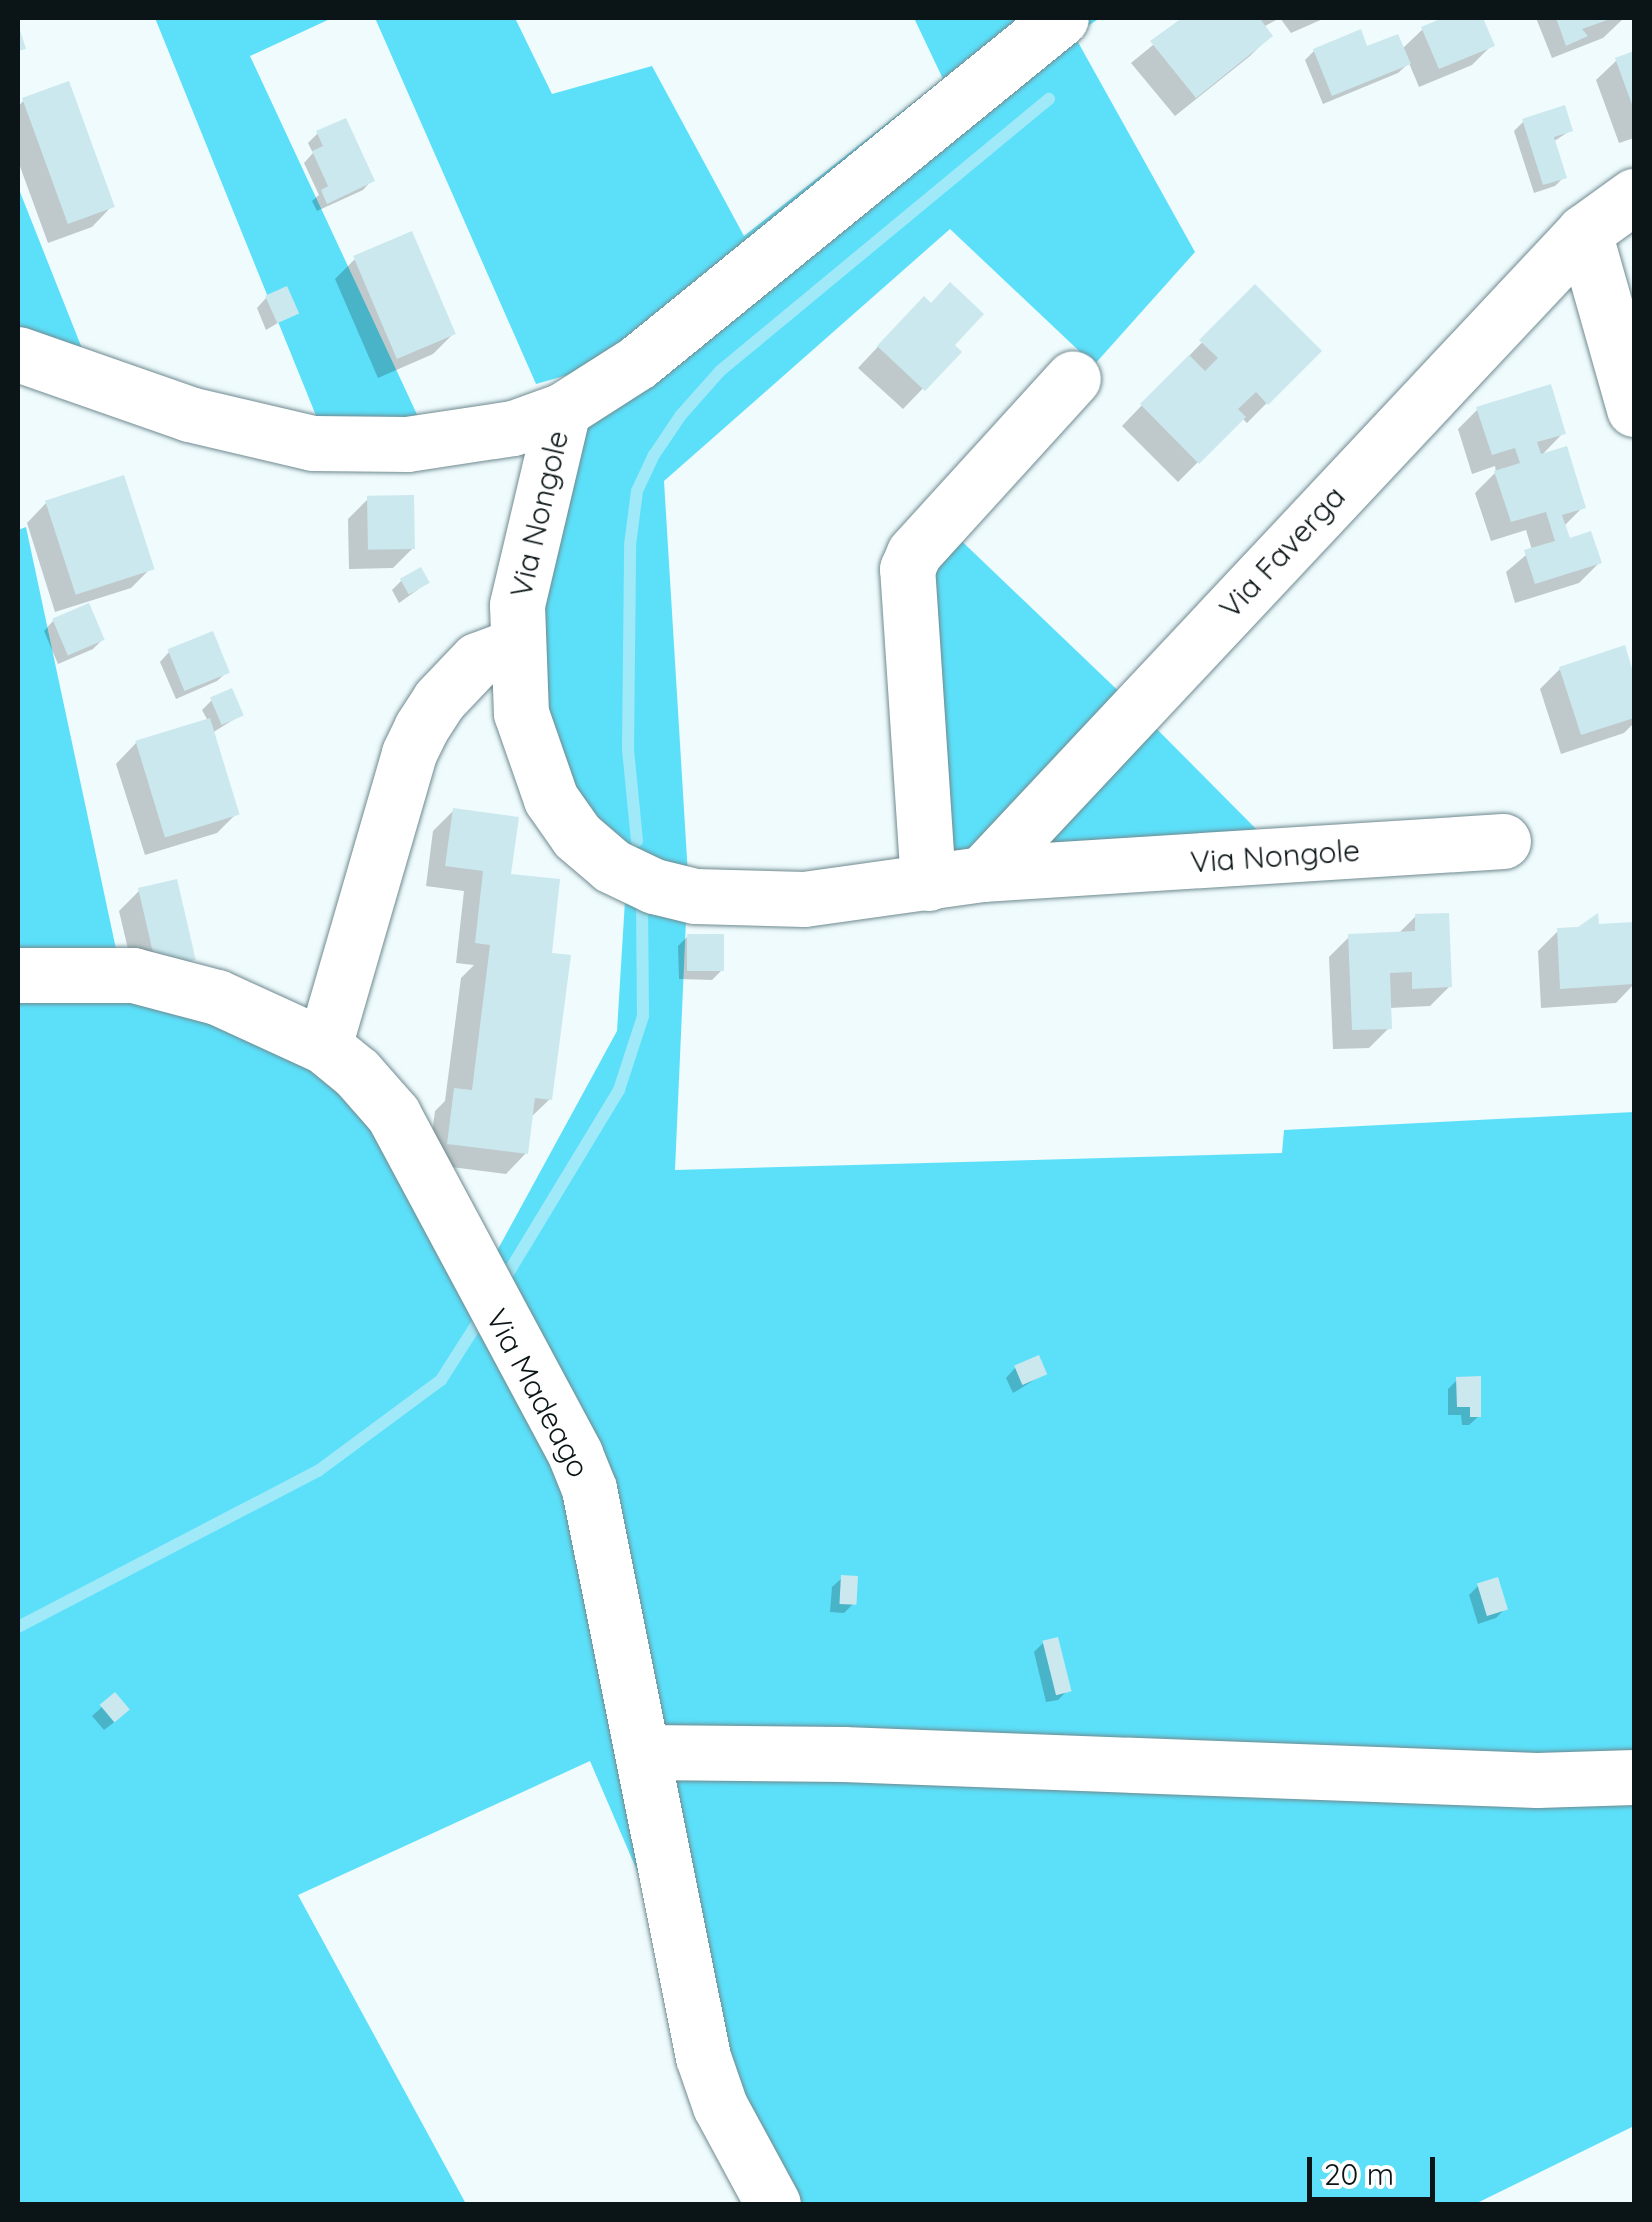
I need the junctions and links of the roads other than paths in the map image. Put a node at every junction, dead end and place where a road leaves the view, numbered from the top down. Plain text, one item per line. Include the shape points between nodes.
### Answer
1 (1061, 18) edge
2 (1634, 196) edge
3 (1584, 232) junction
4 (18, 354) edge
5 (1073, 378) dead end
6 (1634, 409) edge
7 (563, 410) junction
8 (517, 644) junction
9 (1503, 841) dead end
10 (982, 874) junction
11 (928, 883) junction
12 (18, 976) edge
13 (324, 1046) junction
14 (644, 1752) junction
15 (1634, 1777) edge
16 (772, 2204) edge

1 - 7 street, Via Nongole via 638,362
2 - 3 street, Via Faverga
3 - 6 street
3 - 10 street, Via Faverga
4 - 7 street, Via Nongole via 189,414 313,443 466,438
5 - 11 street via 914,553 907,569
7 - 8 street, Via Nongole via 516,604
8 - 11 street, Via Nongole via 521,713 538,770 578,836 612,866 654,886 739,900
8 - 13 street via 477,660 458,678 415,741
9 - 10 street, Via Nongole
10 - 11 street, Via Nongole
12 - 13 street, Via Madeago via 133,975 173,982
13 - 14 street, Via Madeago via 393,1114 575,1454
14 - 15 street via 1536,1780
14 - 16 street, Via Madeago via 703,2058 720,2106

